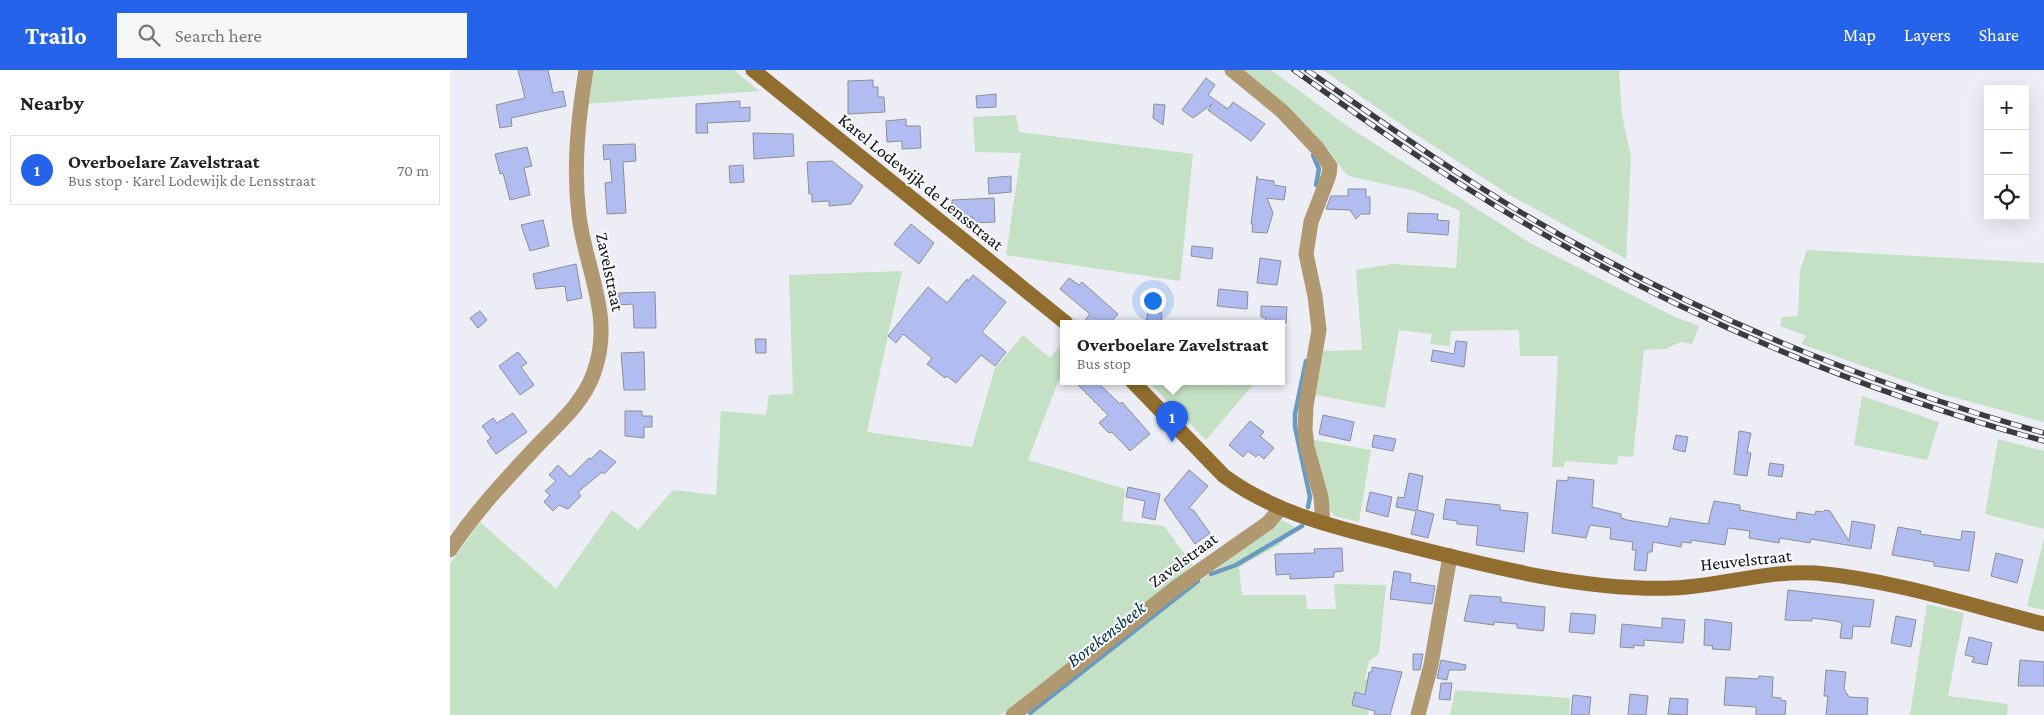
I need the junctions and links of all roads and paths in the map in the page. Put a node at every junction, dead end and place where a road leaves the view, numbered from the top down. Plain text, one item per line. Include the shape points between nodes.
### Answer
1 (586, 70) edge
2 (753, 70) edge
3 (1232, 70) edge
4 (1062, 320) edge
5 (1136, 385) edge
6 (1280, 509) junction
7 (1323, 523) junction
8 (450, 550) edge
9 (1450, 556) junction
10 (2044, 624) edge
11 (1013, 715) edge
12 (1418, 715) edge

1 - 8 street, Zavelstraat via 576,132 575,173 579,218 600,300 602,330 593,375 580,401 494,492
2 - 4 street, Karel Lodewijk de Lensstraat
3 - 7 street via 1282,111 1330,166 1311,222 1306,254 1316,296 1319,330 1305,429 1321,497
5 - 6 street via 1224,476
6 - 7 street, Heuvelstraat
6 - 11 street, Zavelstraat via 1268,523 1178,586
7 - 9 street, Heuvelstraat
9 - 10 street, Heuvelstraat via 1588,584 1632,588 1675,588 1775,572 1861,578
9 - 12 street via 1431,665

